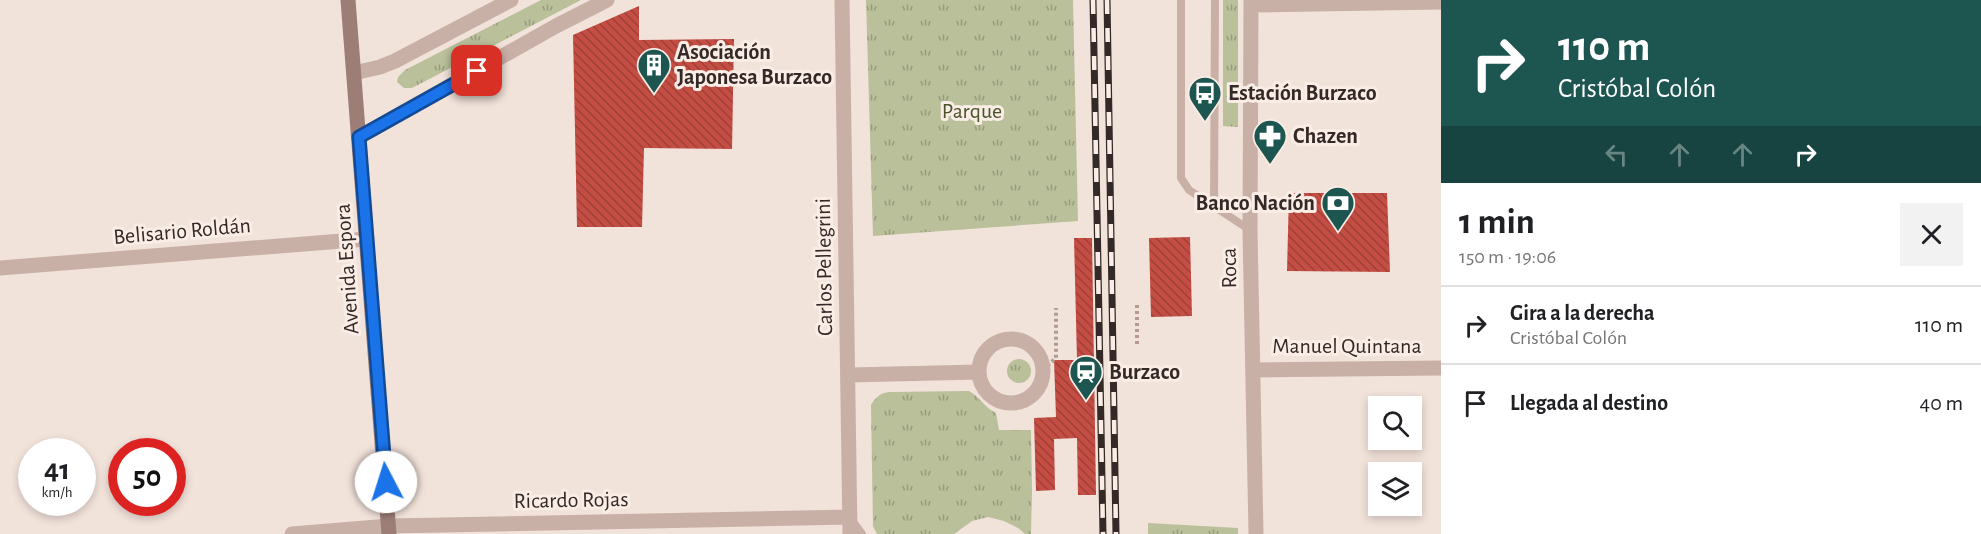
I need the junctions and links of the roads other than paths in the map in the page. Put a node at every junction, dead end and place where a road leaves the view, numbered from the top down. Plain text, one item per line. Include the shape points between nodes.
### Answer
1 (348, 0) edge
2 (511, 0) edge
3 (607, 0) edge
4 (842, 0) edge
5 (1181, 0) edge
6 (1215, 0) edge
7 (1441, 2) edge
8 (1252, 3) edge
9 (354, 73) junction
10 (359, 137) junction
11 (1214, 208) junction
12 (1250, 231) junction
13 (367, 239) junction
14 (0, 268) edge
15 (1441, 368) edge
16 (1252, 370) junction
17 (979, 372) junction
18 (849, 375) junction
19 (850, 517) junction
20 (389, 530) edge
21 (292, 534) edge
22 (850, 534) edge
23 (862, 534) edge
24 (1256, 534) edge

1 - 9 main road, Avenida Espora
2 - 9 street via 395,61
3 - 10 street
4 - 18 street, Carlos Pellegrini
5 - 11 lane via 1181,178 1189,190
6 - 11 lane
7 - 8 street
8 - 12 street, Roca
9 - 10 main road, Avenida Espora
10 - 13 main road, Avenida Espora
11 - 12 lane
12 - 16 street, Roca
13 - 14 street, Belisario Roldán
13 - 20 main road, Avenida Espora
15 - 16 street, Manuel Quintana
16 - 24 street, Roca
17 - 17 street via 984,354 991,346 1009,339 1019,340 1036,351 1043,370 1036,390 1018,402 996,399 987,393
17 - 18 street
18 - 19 street, Carlos Pellegrini
19 - 20 street, Ricardo Rojas
19 - 22 street, Carlos Pellegrini
19 - 23 lane
20 - 21 street, Ricardo Rojas

